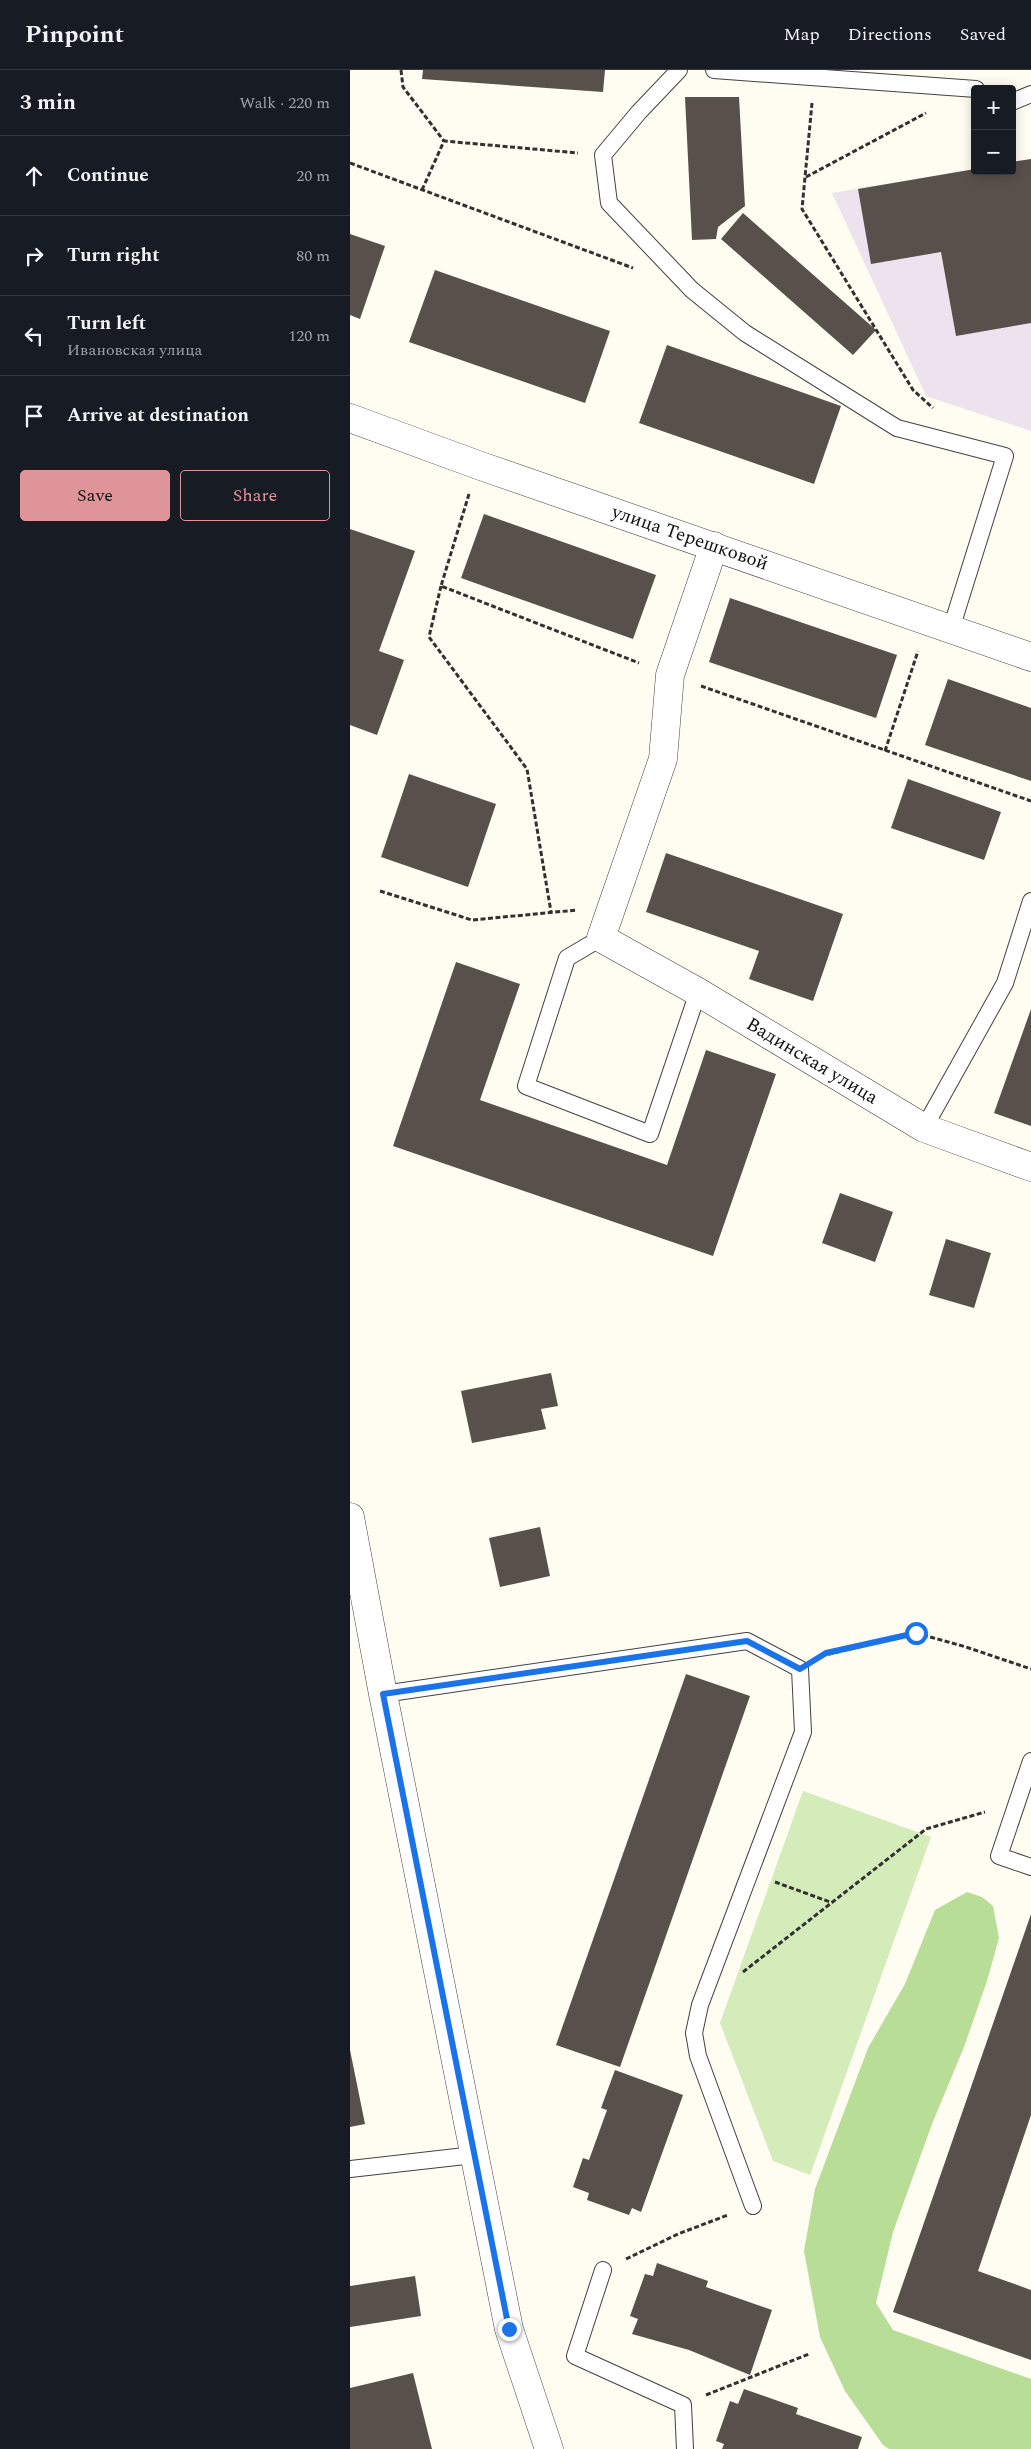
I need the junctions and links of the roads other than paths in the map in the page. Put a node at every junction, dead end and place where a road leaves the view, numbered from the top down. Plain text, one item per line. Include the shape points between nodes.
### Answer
1 (679, 70) edge
2 (714, 70) edge
3 (971, 88) edge
4 (1031, 94) edge
5 (1016, 100) edge
6 (350, 418) edge
7 (714, 546) junction
8 (939, 625) junction
9 (1031, 657) edge
10 (1031, 901) edge
11 (601, 938) junction
12 (698, 992) junction
13 (924, 1128) junction
14 (1031, 1167) edge
15 (350, 1517) edge
16 (355, 1573) edge
17 (383, 1694) junction
18 (1031, 1761) edge
19 (1031, 1867) edge
20 (474, 2155) junction
21 (350, 2169) edge
22 (753, 2206) road end
23 (603, 2270) road end
24 (549, 2449) edge
25 (685, 2449) edge

1 - 8 lane via 603,156 609,203 692,290 746,333 897,428 1005,456
2 - 3 lane
4 - 5 lane
6 - 7 street, улица Терешковой
7 - 8 street, улица Терешковой
7 - 11 street via 670,675 663,759
8 - 9 street, улица Терешковой
10 - 13 lane via 1004,983
11 - 12 street, Вадинская улица
11 - 12 lane via 567,958 526,1086 650,1134
12 - 13 street, Вадинская улица
13 - 14 street, Вадинская улица
15 - 16 street
16 - 17 street
17 - 20 street
17 - 22 lane via 747,1641 800,1669 803,1732 700,2005 694,2033 698,2056
18 - 19 lane via 999,1856
20 - 21 lane
20 - 24 street via 509,2329
23 - 25 lane via 575,2356 682,2405

